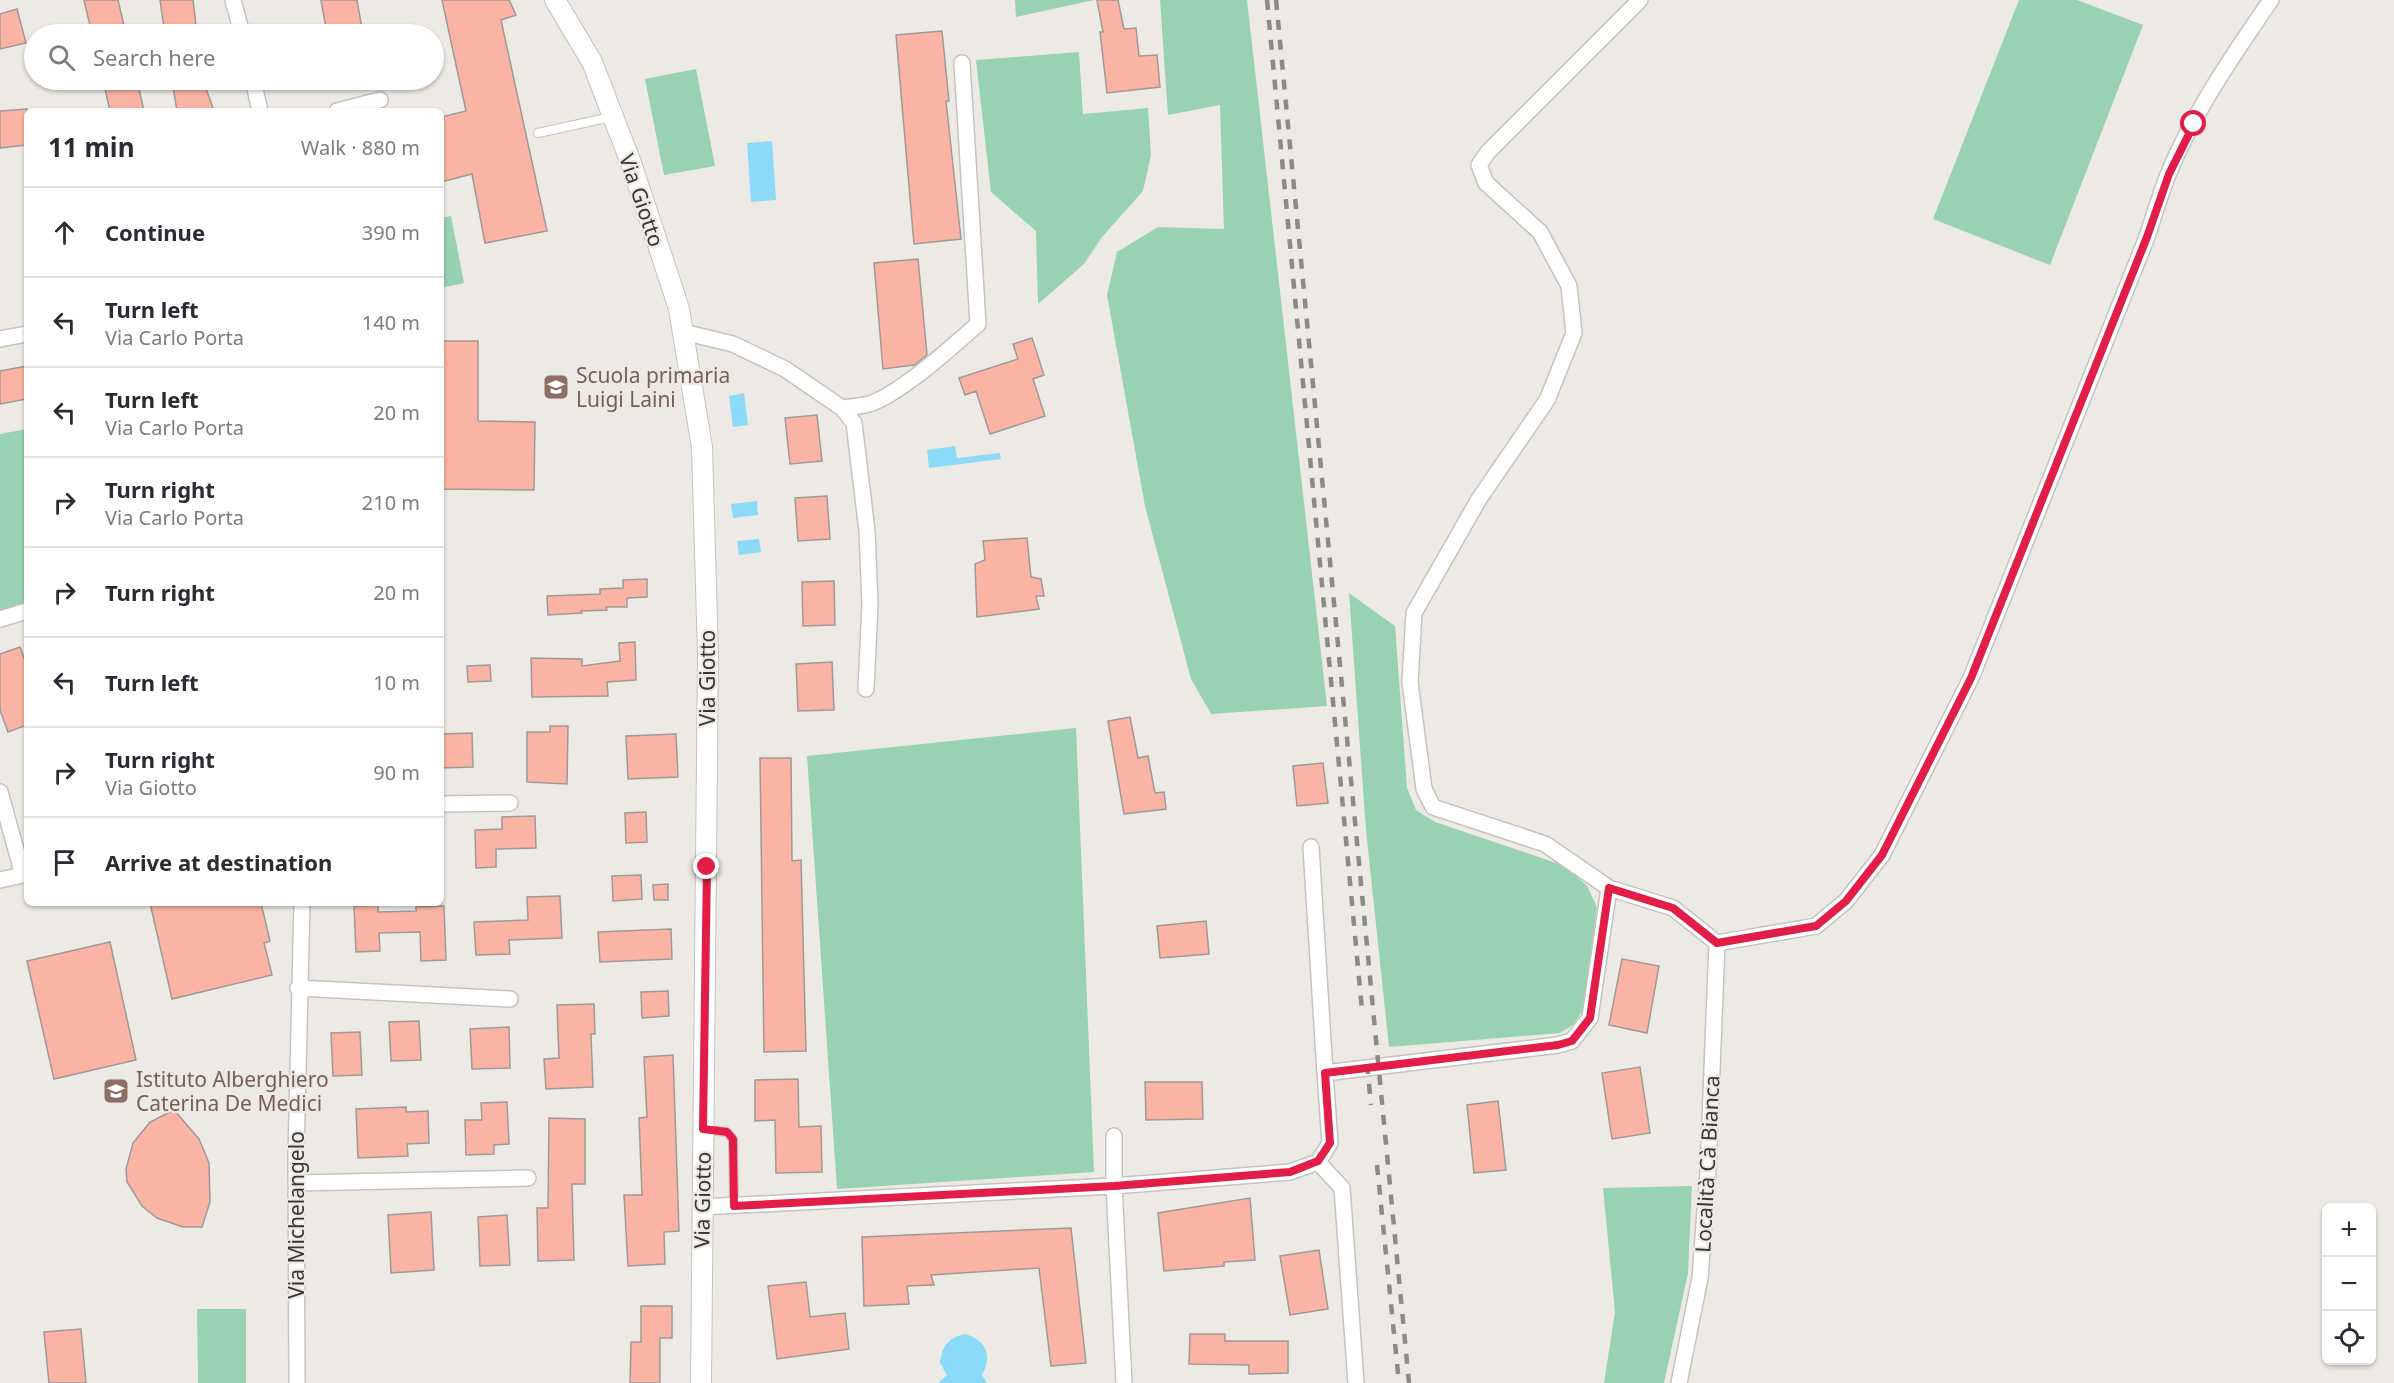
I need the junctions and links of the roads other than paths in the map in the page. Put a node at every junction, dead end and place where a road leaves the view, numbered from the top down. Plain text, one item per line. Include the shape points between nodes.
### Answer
1 (233, 0) edge
2 (555, 0) edge
3 (1640, 0) edge
4 (2271, 0) edge
5 (239, 24) edge
6 (963, 63) dead end
7 (255, 90) edge
8 (380, 100) dead end
9 (259, 108) edge
10 (349, 108) edge
11 (613, 117) junction
12 (538, 133) dead end
13 (683, 332) junction
14 (24, 335) edge
15 (0, 339) edge
16 (842, 408) junction
17 (24, 612) edge
18 (0, 619) edge
19 (866, 689) dead end
20 (0, 792) edge
21 (510, 802) dead end
22 (444, 804) edge
23 (1311, 847) dead end
24 (24, 871) edge
25 (24, 874) edge
26 (0, 880) edge
27 (1609, 888) junction
28 (302, 906) edge
29 (1717, 943) junction
30 (298, 988) junction
31 (510, 999) dead end
32 (1325, 1073) junction
33 (703, 1129) junction
34 (1114, 1136) dead end
35 (1318, 1161) junction
36 (528, 1178) dead end
37 (296, 1183) junction
38 (1114, 1186) junction
39 (734, 1206) junction
40 (701, 1207) junction
41 (297, 1383) edge
42 (701, 1383) edge
43 (1124, 1383) edge
44 (1356, 1383) edge
45 (1679, 1383) edge

1 - 5 street
2 - 11 street, Via Giotto via 592,62
3 - 27 street via 1479,165 1486,183 1540,232 1569,286 1574,333 1547,400 1479,499 1414,613 1410,682 1424,789 1433,807 1545,844
4 - 29 street via 2212,93 2169,174 1971,678 1882,855 1846,901 1816,926
6 - 16 street via 978,324 942,356 888,394 870,404
7 - 9 street
8 - 10 street
11 - 12 lane
11 - 13 street, Via Giotto via 671,284
13 - 16 street via 733,344 785,369
13 - 33 street, Via Giotto via 702,447 708,655
14 - 15 street
16 - 19 street via 854,423 867,531 870,604
17 - 18 street
20 - 24 street
21 - 22 street
23 - 32 street
25 - 26 street
27 - 29 street via 1673,908
27 - 32 street via 1590,1018 1572,1041
28 - 30 street, Via Michelangelo
29 - 45 street, Località Cà Bianca via 1700,1278
30 - 31 street
30 - 37 street, Via Michelangelo
32 - 35 street via 1330,1143
33 - 39 lane via 727,1132 733,1139
33 - 40 street, Via Giotto
34 - 38 street
35 - 38 street via 1290,1172
35 - 44 street via 1342,1188
36 - 37 street
37 - 41 street, Via Michelangelo
38 - 39 street
38 - 43 street
39 - 40 street
40 - 42 street, Via Giotto

